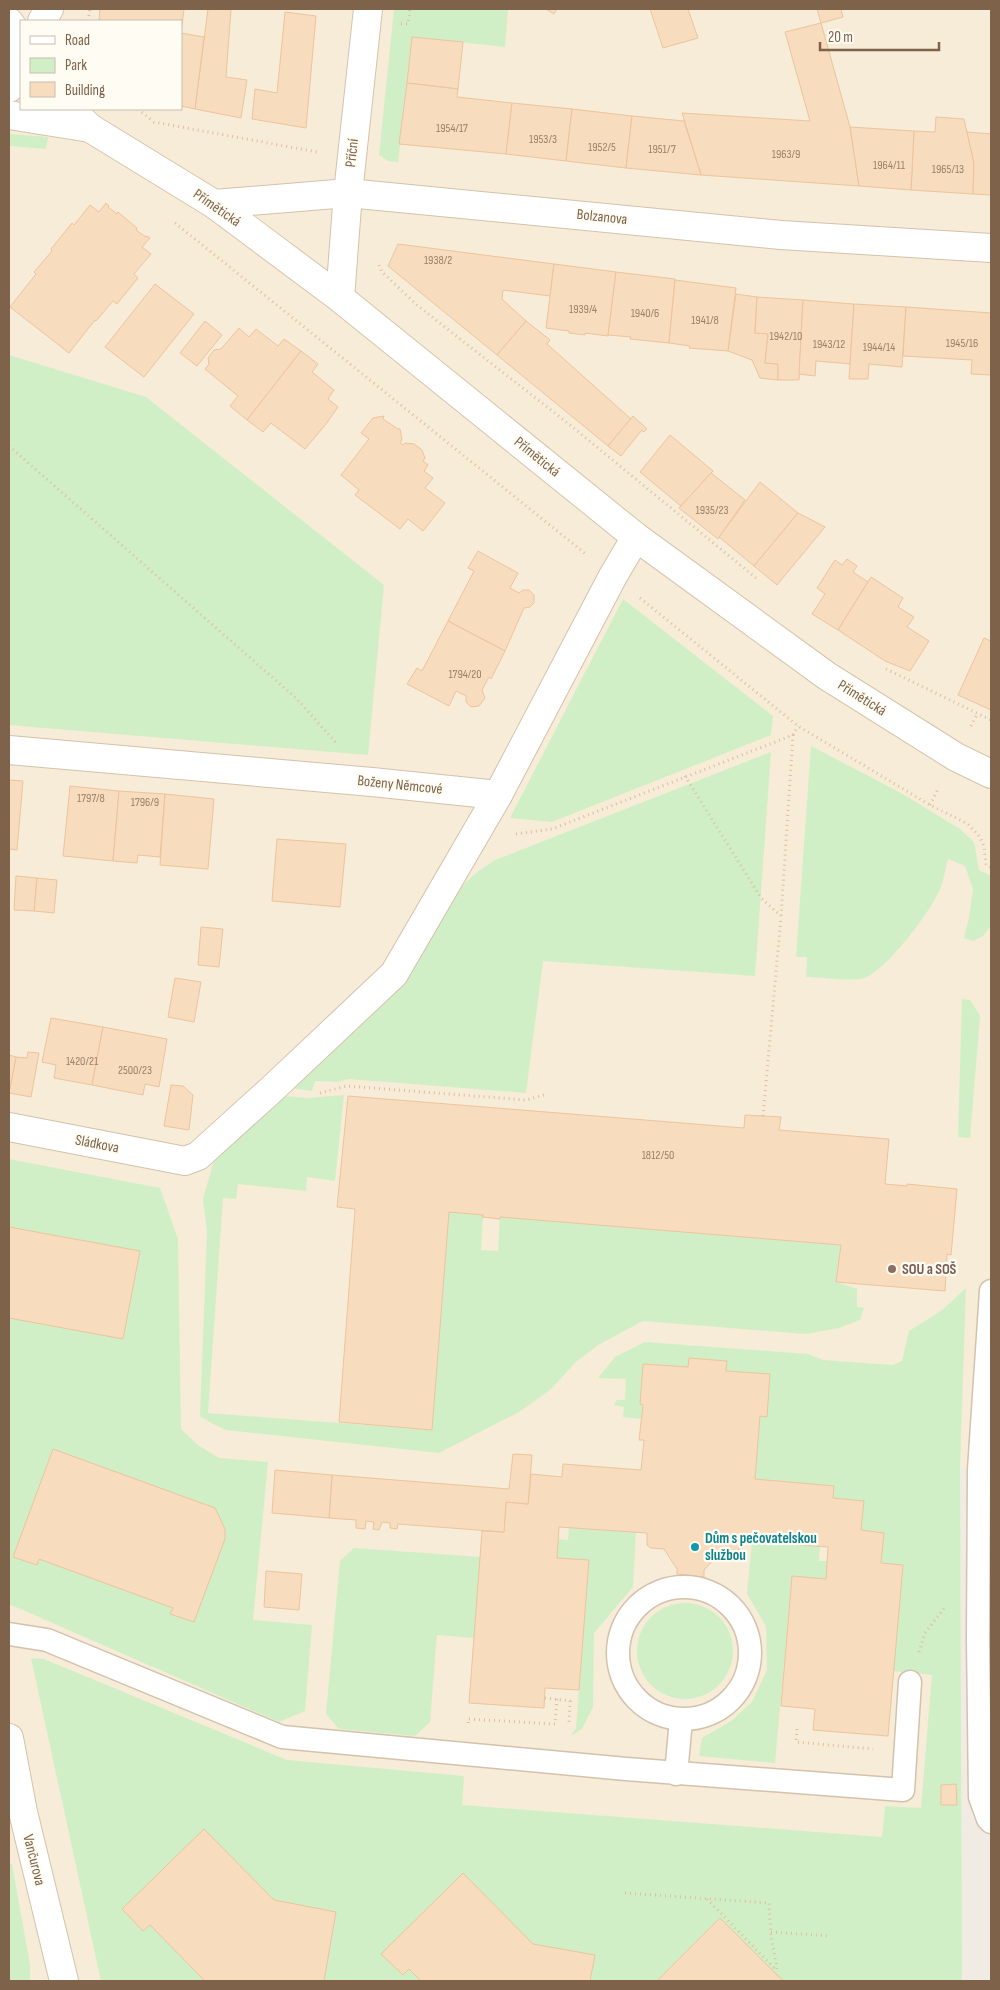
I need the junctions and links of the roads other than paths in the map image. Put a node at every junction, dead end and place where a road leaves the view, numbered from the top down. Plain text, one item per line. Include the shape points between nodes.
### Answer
1 (49, 9) edge
2 (368, 9) edge
3 (43, 20) edge
4 (9, 22) edge
5 (20, 55) edge
6 (9, 88) edge
7 (71, 110) edge
8 (9, 115) edge
9 (90, 128) junction
10 (348, 193) junction
11 (214, 204) junction
12 (991, 248) edge
13 (340, 298) junction
14 (636, 536) junction
15 (9, 750) edge
16 (991, 774) edge
17 (498, 795) junction
18 (9, 1127) edge
19 (991, 1302) edge
20 (979, 1555) junction
21 (991, 1577) edge
22 (9, 1634) edge
23 (910, 1682) road end
24 (681, 1720) junction
25 (9, 1738) edge
26 (676, 1774) junction
27 (991, 1822) edge
28 (64, 1981) edge

1 - 3 street
2 - 10 street, Příční
4 - 5 street
5 - 6 street
7 - 9 street, Přímětická
8 - 9 street, Přímětická
9 - 11 street, Přímětická
10 - 11 street, Bolzanova
10 - 12 street, Bolzanova via 781,235
10 - 13 street, Příční
11 - 13 street, Přímětická
13 - 14 street, Přímětická
14 - 16 street, Přímětická via 826,676 956,757
14 - 17 street
15 - 17 street, Boženy Němcové
17 - 18 street, Sládkova via 394,974 198,1156 185,1160
19 - 20 lane via 980,1436
20 - 21 lane
20 - 27 lane via 980,1797
22 - 26 lane via 47,1640 282,1737
23 - 26 lane via 903,1790
24 - 24 lane via 702,1717 720,1709 736,1694 746,1676 750,1656 748,1636 740,1617 726,1602 708,1591 686,1587 663,1590 643,1601 627,1618 619,1640 618,1663 625,1684 639,1702 659,1714
24 - 26 lane
25 - 28 street, Vančurova via 23,1812

